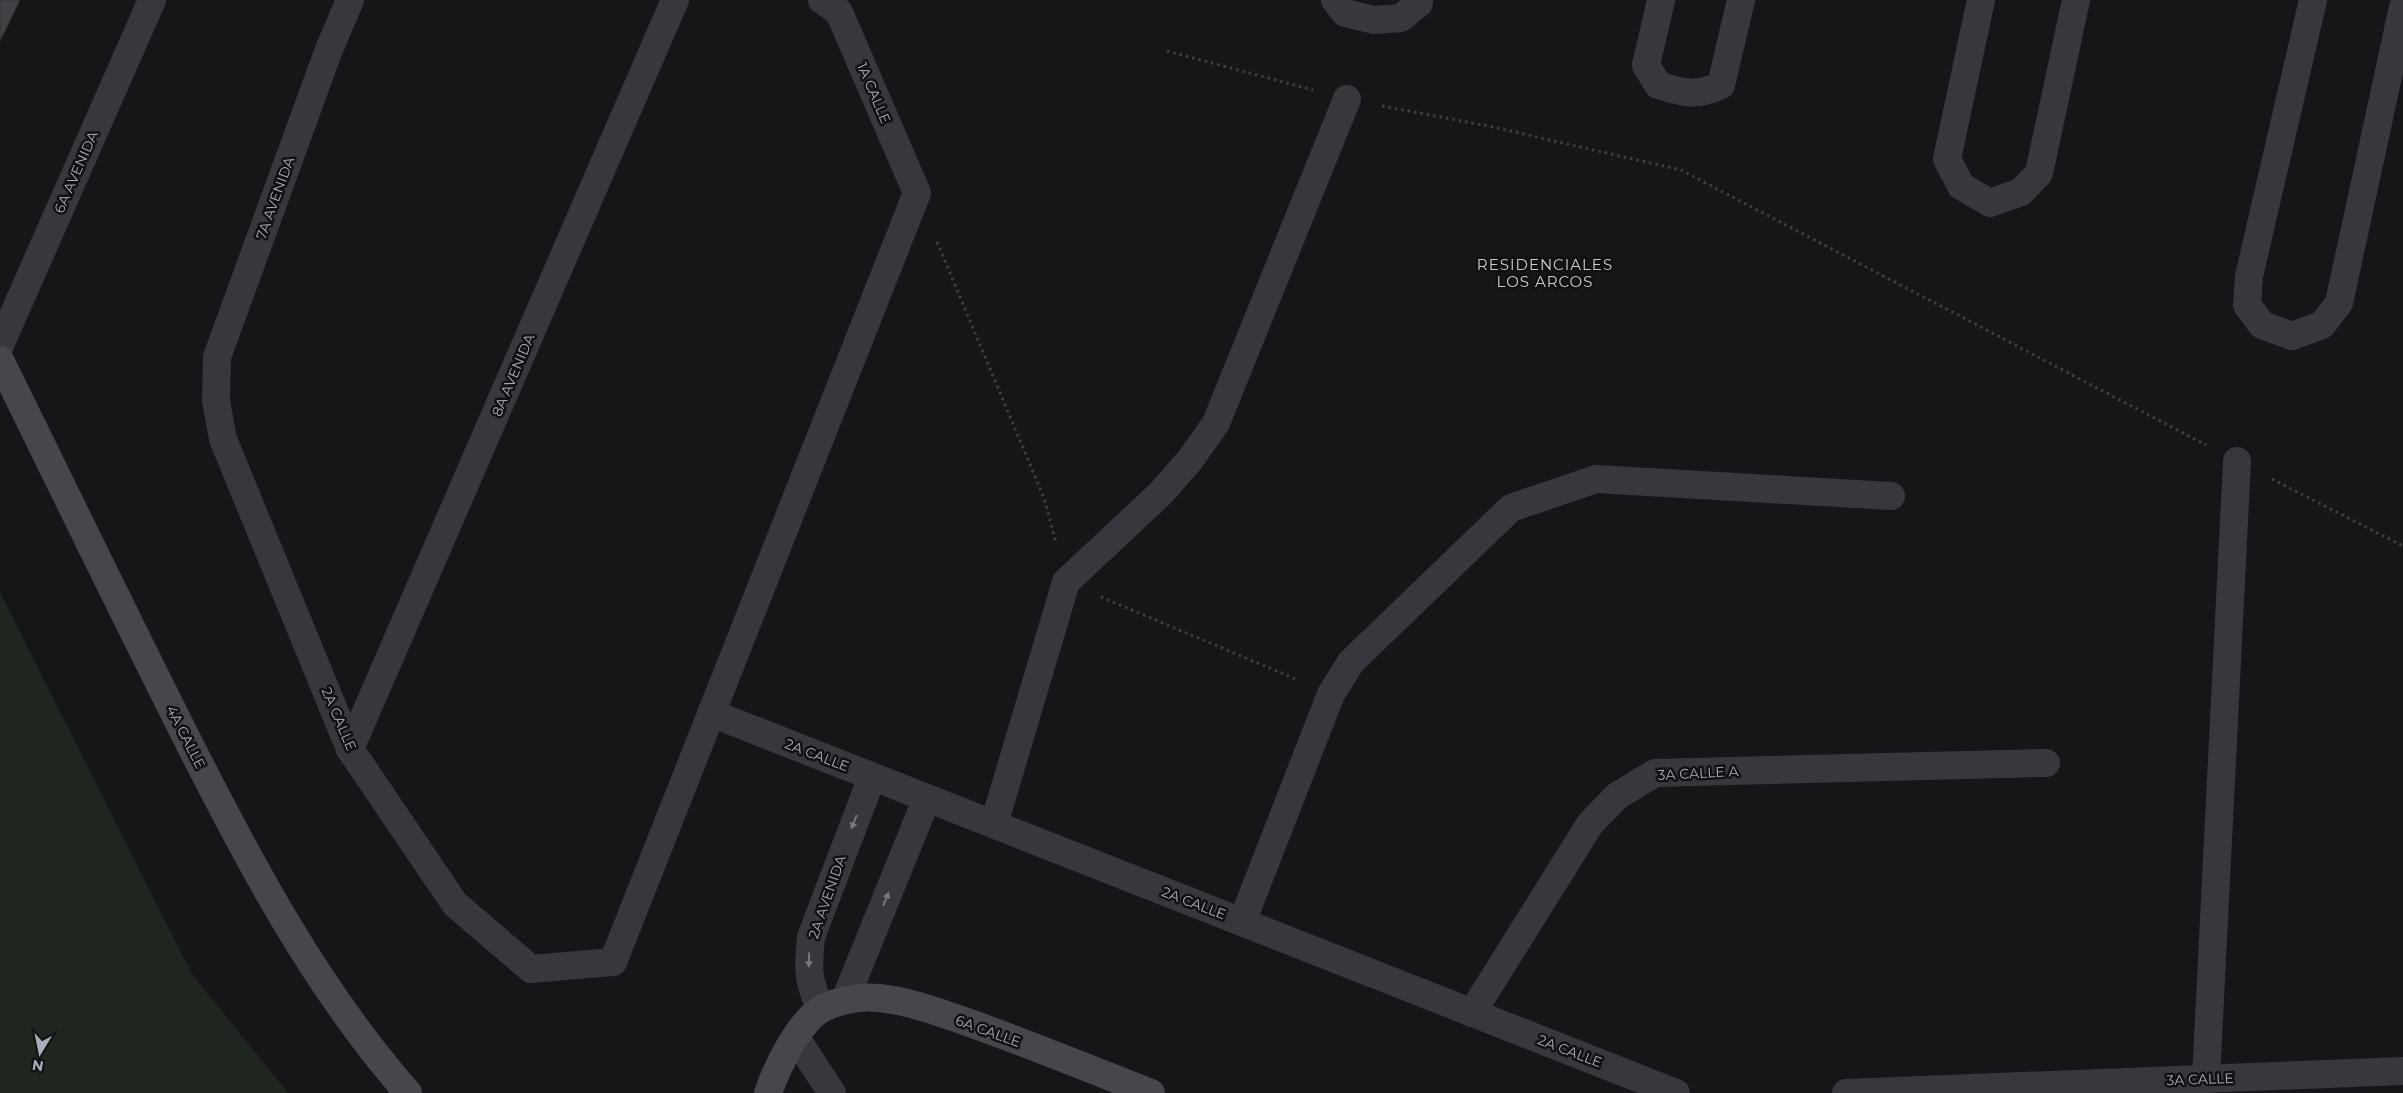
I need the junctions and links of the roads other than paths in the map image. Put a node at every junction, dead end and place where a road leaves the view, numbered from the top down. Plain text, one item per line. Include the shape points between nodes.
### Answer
1 (152, 0) edge
2 (350, 0) edge
3 (675, 0) edge
4 (822, 0) edge
5 (1335, 0) edge
6 (1420, 0) edge
7 (1661, 0) edge
8 (1740, 0) edge
9 (1981, 0) edge
10 (2076, 0) edge
11 (2313, 0) edge
12 (2403, 7) edge
13 (1347, 99) road end
14 (0, 345) edge
15 (0, 360) edge
16 (216, 400) joint
17 (2237, 461) road end
18 (1891, 496) dead end
19 (711, 713) junction
20 (350, 749) junction
21 (2046, 763) dead end
22 (872, 777) junction
23 (927, 798) junction
24 (994, 824) junction
25 (1242, 922) junction
26 (833, 1005) junction
27 (1472, 1013) junction
28 (796, 1038) junction
29 (2403, 1071) edge
30 (2206, 1078) junction
31 (408, 1093) edge
32 (768, 1093) edge
33 (832, 1093) edge
34 (1151, 1093) edge
35 (1676, 1093) edge
36 (1846, 1093) edge

1 - 14 street, 6A AVENIDA
2 - 16 street, 7A AVENIDA via 217,357
3 - 20 street, 8A AVENIDA
4 - 19 street, 1A CALLE via 839,12 917,193
5 - 6 street via 1345,13 1374,20 1400,18
7 - 8 street via 1646,65 1658,85 1682,92 1705,93 1721,84
9 - 10 street via 1947,159 1960,186 1990,203 2021,192 2039,173
11 - 12 street via 2249,276 2247,305 2262,325 2292,336 2322,325 2339,304
13 - 24 street via 1216,423 1161,493 1066,582
15 - 31 main road, 4A CALLE via 237,836 348,1018
16 - 20 street, 2A CALLE via 223,439
17 - 30 street
18 - 25 street via 1596,479 1511,508 1351,662 1331,694
19 - 20 street, 2A CALLE via 613,962 531,969 455,904
19 - 22 street, 2A CALLE
21 - 27 street, 3A CALLE A via 1655,773 1617,796 1590,824
22 - 23 street, 2A CALLE
22 -> 26 street, 2A AVENIDA via 811,937 808,962 810,988
23 - 24 street, 2A CALLE
26 -> 23 street
24 - 25 street, 2A CALLE
25 - 27 street, 2A CALLE
26 - 28 main road
26 - 34 main road, 6A CALLE via 876,998 908,1003
27 - 35 street, 2A CALLE
28 - 32 main road
28 - 33 street
29 - 30 street, 3A CALLE
30 - 36 street, 3A CALLE

